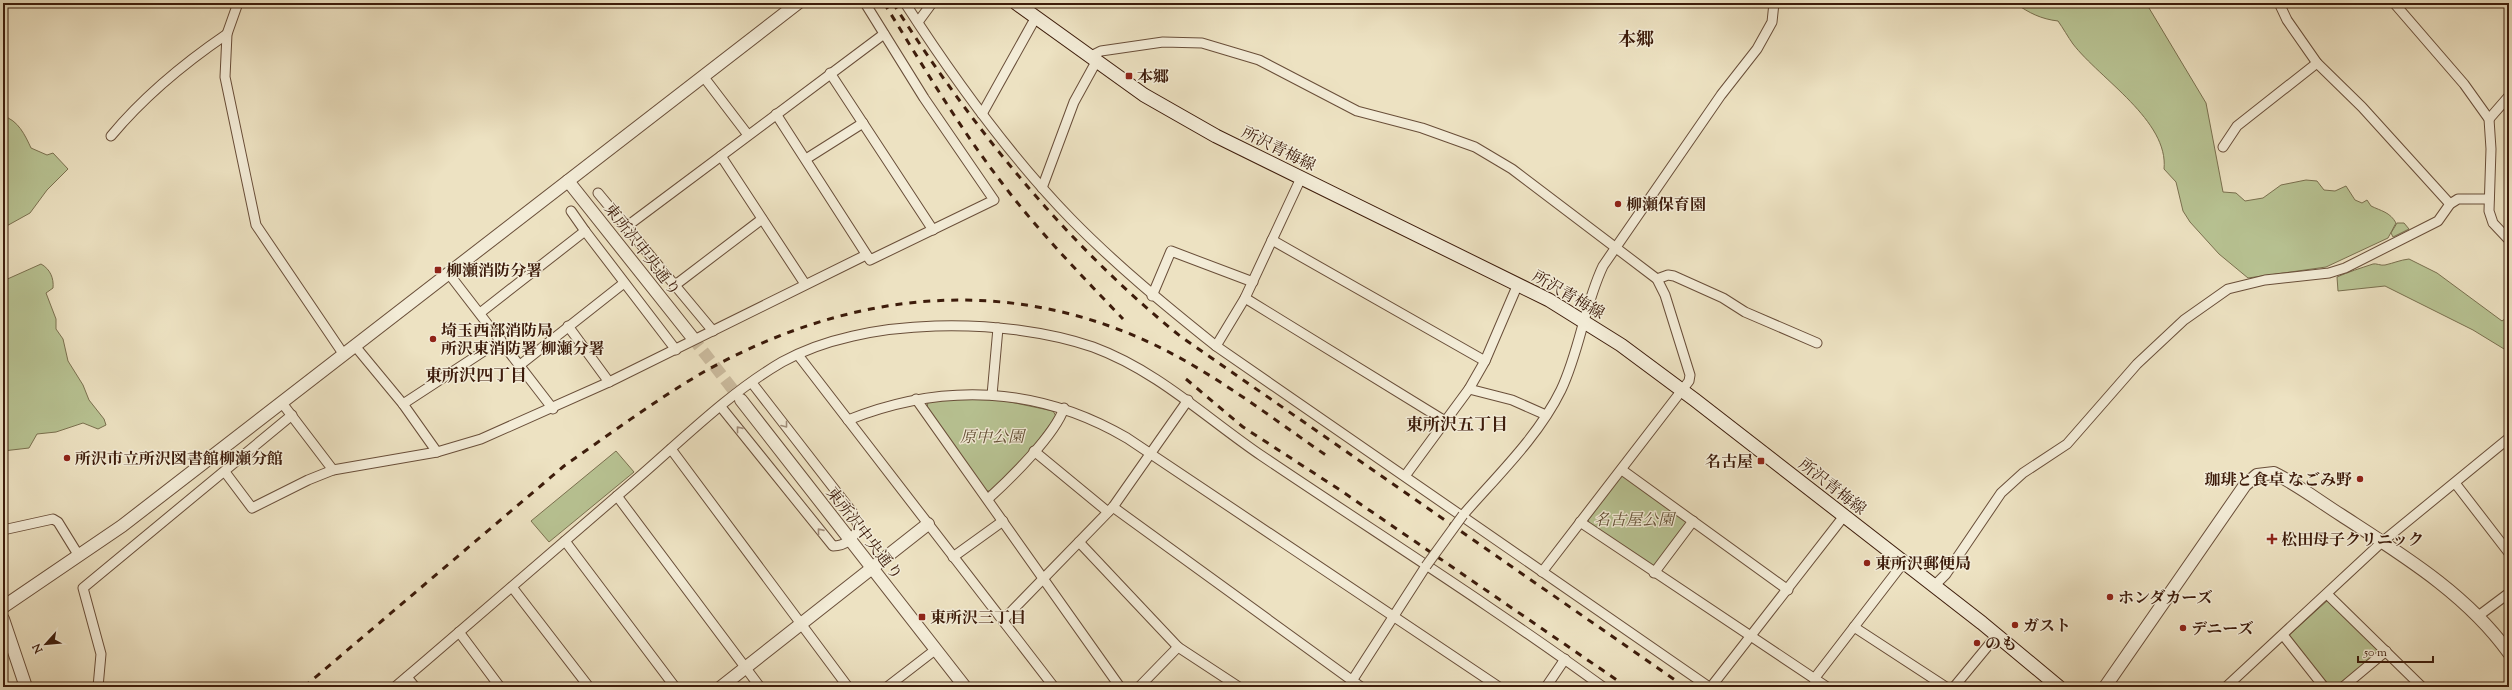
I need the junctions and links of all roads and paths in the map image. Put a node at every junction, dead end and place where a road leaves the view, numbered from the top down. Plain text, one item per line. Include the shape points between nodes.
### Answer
1 (238, 3) edge
2 (798, 3) edge
3 (865, 3) edge
4 (906, 3) edge
5 (932, 3) edge
6 (1016, 3) edge
7 (1774, 3) edge
8 (2279, 3) edge
9 (2394, 3) edge
10 (1036, 17) junction
11 (918, 22) junction
12 (227, 34) junction
13 (884, 34) junction
14 (1092, 59) junction
15 (2317, 63) junction
16 (830, 73) junction
17 (703, 76) junction
18 (2509, 96) edge
19 (776, 114) junction
20 (982, 114) junction
21 (2488, 119) junction
22 (863, 124) junction
23 (110, 136) dead end
24 (748, 136) junction
25 (2223, 147) dead end
26 (721, 156) junction
27 (806, 159) junction
28 (1301, 178) junction
29 (568, 181) junction
30 (1042, 188) junction
31 (598, 193) dead end
32 (2488, 199) junction
33 (2450, 204) junction
34 (571, 211) dead end
35 (762, 219) junction
36 (626, 227) junction
37 (933, 230) junction
38 (585, 231) junction
39 (1272, 240) junction
40 (2509, 240) edge
41 (1616, 250) junction
42 (866, 256) junction
43 (449, 274) junction
44 (1658, 279) junction
45 (624, 282) junction
46 (1253, 282) junction
47 (805, 284) junction
48 (1518, 284) junction
49 (674, 286) junction
50 (1152, 296) junction
51 (1245, 298) junction
52 (480, 313) junction
53 (1583, 320) junction
54 (568, 326) junction
55 (998, 328) junction
56 (713, 332) junction
57 (692, 337) tunnel mouth
58 (501, 340) junction
59 (1817, 343) dead end
60 (356, 346) junction
61 (1216, 346) junction
62 (676, 350) junction
63 (344, 355) junction
64 (798, 355) junction
65 (1485, 361) junction
66 (520, 364) junction
67 (609, 382) junction
68 (752, 383) junction
69 (1469, 389) junction
70 (1683, 391) junction
71 (992, 395) junction
72 (916, 399) junction
73 (741, 400) tunnel mouth
74 (1188, 400) junction
75 (282, 403) junction
76 (403, 404) junction
77 (721, 407) junction
78 (1064, 408) junction
79 (553, 409) junction
80 (292, 415) junction
81 (1546, 415) junction
82 (848, 420) junction
83 (1445, 421) junction
84 (2509, 438) edge
85 (671, 450) junction
86 (1034, 451) junction
87 (437, 452) junction
88 (1151, 453) junction
89 (333, 470) junction
90 (1622, 470) junction
91 (225, 472) junction
92 (1405, 476) junction
93 (2455, 483) junction
94 (617, 496) junction
95 (988, 499) junction
96 (1110, 509) junction
97 (1463, 516) junction
98 (1844, 516) junction
99 (1003, 521) junction
100 (1693, 521) junction
101 (1580, 522) junction
102 (928, 524) junction
103 (3, 530) edge
104 (850, 540) junction
105 (565, 541) junction
106 (1079, 542) junction
107 (2382, 542) junction
108 (2509, 553) edge
109 (79, 556) junction
110 (953, 557) junction
111 (1904, 562) junction
112 (1426, 566) junction
113 (872, 568) junction
114 (1542, 572) junction
115 (1654, 573) junction
116 (1044, 578) junction
117 (1934, 586) junction
118 (512, 587) junction
119 (1788, 590) junction
120 (2509, 593) edge
121 (2328, 595) junction
122 (3, 607) edge
123 (1394, 616) junction
124 (2477, 617) junction
125 (3, 619) edge
126 (1003, 620) junction
127 (800, 624) junction
128 (1854, 627) junction
129 (459, 632) junction
130 (1997, 635) junction
131 (2283, 635) junction
132 (1751, 637) junction
133 (1178, 647) junction
134 (935, 650) junction
135 (2386, 651) junction
136 (2509, 653) edge
137 (1565, 659) junction
138 (746, 668) junction
139 (407, 676) junction
140 (1814, 679) junction
141 (1350, 684) edge
142 (26, 687) edge
143 (98, 687) edge
144 (395, 687) edge
145 (415, 687) edge
146 (500, 687) edge
147 (589, 687) edge
148 (675, 687) edge
149 (721, 687) edge
150 (760, 687) edge
151 (848, 687) edge
152 (888, 687) edge
153 (965, 687) edge
154 (1054, 687) edge
155 (1120, 687) edge
156 (1139, 687) edge
157 (1240, 687) edge
158 (1361, 687) edge
159 (1499, 687) edge
160 (1546, 687) edge
161 (1603, 687) edge
162 (1710, 687) edge
163 (1827, 687) edge
164 (1946, 687) edge
165 (1954, 687) edge
166 (2059, 687) edge
167 (2105, 687) edge
168 (2226, 687) edge
169 (2324, 687) edge
170 (2343, 687) edge
171 (2422, 687) edge

1 - 12 street
2 - 17 street
3 - 13 street
4 - 11 street
5 - 11 street
6 - 10 main road, 所沢青梅線
7 - 41 street via 1772,22 1763,40 1721,95
8 - 15 street via 2287,20
9 - 21 street via 2464,84
10 - 14 main road, 所沢青梅線
10 - 20 street
11 - 20 street
12 - 23 street via 154,88
12 - 63 street via 225,77 256,224
13 - 16 street
13 - 37 street via 928,105 994,200
14 - 28 main road, 所沢青梅線 via 1172,112
14 - 30 street
14 - 41 street via 1101,51 1163,42 1202,43 1259,60 1358,111 1422,128 1475,147 1512,169
15 - 25 street via 2237,126
15 - 33 street via 2362,107
16 - 19 street
16 - 22 street
17 - 24 street
17 - 29 street
18 - 21 street
19 - 24 street
19 - 27 street
20 - 30 street
21 - 32 street via 2491,149
22 - 27 street
22 - 37 street
24 - 26 street
26 - 35 street
26 - 36 street
27 - 42 street
28 - 39 street
28 - 48 main road, 所沢青梅線
29 - 43 street
29 - 57 street, 東所沢中央通り
30 - 50 street
31 - 36 street
32 - 33 street via 2458,199
32 - 40 street via 2488,211 2493,223
33 - 117 street via 2438,220 2345,268 2329,273 2265,280 2228,289 2184,320 2137,364 2067,444 2023,473 2001,493 1946,574
34 - 38 street
35 - 47 street
35 - 49 street
36 - 49 street
37 - 42 street via 870,260
38 - 45 street
38 - 52 street
39 - 46 street
39 - 65 street
41 - 44 street
41 - 53 street via 1598,277
42 - 47 street
43 - 52 street
43 - 60 street
44 - 59 street via 1668,275 1674,276 1723,298 1745,312
44 - 70 street via 1690,375
45 - 54 street
45 - 62 street
46 - 50 street via 1170,251
46 - 51 street
47 - 56 street
48 - 53 main road, 所沢青梅線
48 - 65 street
49 - 56 street
50 - 61 street
51 - 61 street
51 - 83 street
52 - 58 street
53 - 70 main road, 所沢青梅線
53 - 81 street via 1575,355
54 - 66 street
54 - 67 street
55 - 64 street via 888,329 829,342
55 - 71 street
55 - 74 street via 1092,347 1147,372
56 - 62 street
58 - 66 street
58 - 76 street
60 - 63 street
60 - 76 street
61 - 92 street
62 - 67 street
63 - 75 street
64 - 68 street
64 - 82 street
65 - 69 street
66 - 79 street
67 - 79 street
68 - 77 street
68 -> 104 street via 852,513 859,528
69 - 81 street via 1512,400
69 - 83 street
70 - 90 street
70 - 98 main road, 所沢青梅線
71 - 72 street via 960,394
71 - 78 street via 1023,398
72 - 82 street
72 - 95 street
73 - 104 street, 東所沢中央通り
74 - 88 street
74 - 112 street via 1257,453
75 - 80 street
75 - 109 street
76 - 87 street
77 - 85 street
104 -> 77 street via 833,546
78 - 86 street via 1054,426
78 - 88 street via 1097,420
79 - 87 street via 481,439
80 - 89 street
80 - 91 street
81 - 97 street
82 - 102 street
83 - 92 street
84 - 93 street
85 - 94 street
85 - 127 street
86 - 95 street
86 - 96 street
87 - 89 street
88 - 96 street
88 - 123 street
89 - 91 street via 252,508
90 - 100 street
90 - 101 street
91 - 143 street via 83,588 102,654
92 - 97 street
93 - 107 street
93 - 108 street
94 - 105 street
94 - 138 street
95 - 99 street
96 - 106 street
96 - 141 street
97 - 112 street, bridge
97 - 114 street
98 - 111 main road, 所沢青梅線
98 - 119 street
99 - 110 street
99 - 116 street
100 - 115 street
100 - 119 street
101 - 114 street
101 - 115 street
102 - 110 street
102 - 113 street
103 - 109 street via 53,519 58,522
104 - 113 street, 東所沢中央通り
105 - 118 street
105 - 148 street
106 - 116 street
106 - 133 street
107 - 121 street
107 - 124 street via 2445,588
107 - 167 street via 2282,477 2274,473 2256,475 2245,484
109 - 122 street
110 - 126 street
111 - 117 main road, 所沢青梅線
111 - 128 street
112 - 123 street
112 - 137 street
113 - 127 street
113 - 134 street, 東所沢中央通り
114 - 162 street
115 - 132 street
116 - 126 street
116 - 155 street
117 - 130 main road, 所沢青梅線
118 - 129 street
118 - 147 street
119 - 132 street
120 - 124 street
121 - 131 street
121 - 135 street
123 - 141 street
123 - 159 street
124 - 136 street
125 - 142 street
126 - 154 street
127 - 138 street
127 - 151 street
128 - 140 street
128 - 164 street
129 - 139 street
129 - 146 street
130 - 165 street
130 - 166 main road, 所沢青梅線
131 - 168 street
131 - 169 street
132 - 140 street
132 - 162 street
133 - 156 street
133 - 157 street
134 - 152 street
134 - 153 street, 東所沢中央通り
135 - 170 street
135 - 171 street
137 - 160 street
137 - 161 street
138 - 149 street
138 - 150 street
139 - 144 street
139 - 145 street
140 - 163 street
141 - 158 street

